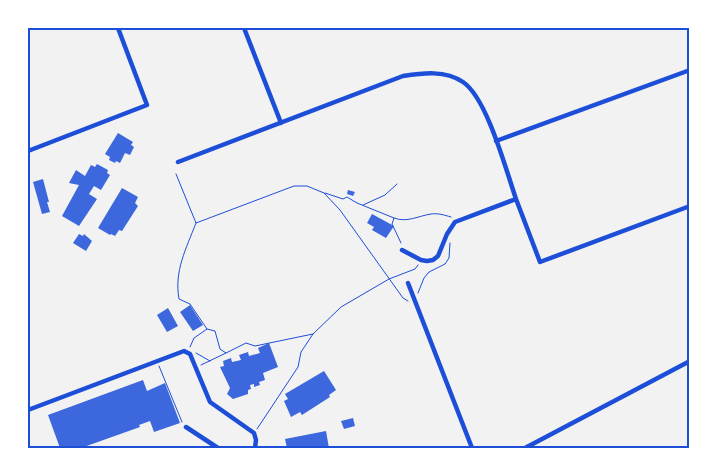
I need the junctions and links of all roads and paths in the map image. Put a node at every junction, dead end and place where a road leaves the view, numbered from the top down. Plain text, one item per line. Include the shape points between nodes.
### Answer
1 (118, 28) edge
2 (244, 28) edge
3 (690, 70) edge
4 (281, 123) junction
5 (496, 141) junction
6 (28, 151) edge
7 (178, 162) dead end
8 (176, 174) dead end
9 (397, 184) dead end
10 (324, 193) junction
11 (516, 199) junction
12 (362, 205) junction
13 (690, 206) edge
14 (394, 218) junction
15 (458, 221) junction
16 (196, 223) junction
17 (450, 240) dead end
18 (402, 250) joint
19 (421, 260) junction
20 (389, 279) junction
21 (408, 283) dead end
22 (418, 294) dead end
23 (415, 303) junction
24 (207, 329) junction
25 (313, 334) junction
26 (190, 346) junction
27 (193, 348) dead end
28 (187, 352) junction
29 (195, 352) dead end
30 (226, 353) junction
31 (157, 360) junction
32 (211, 361) junction
33 (690, 361) edge
34 (195, 367) junction
35 (28, 410) edge
36 (186, 427) joint
37 (254, 433) junction
38 (218, 448) edge
39 (255, 448) edge
40 (472, 448) edge
41 (525, 448) edge

1 - 6 street via 147,105
2 - 4 street
3 - 5 street
4 - 5 street via 403,76 425,72 463,82 479,100
4 - 7 street
5 - 11 street
8 - 16 path
9 - 12 path via 385,195
10 - 12 path via 343,199 347,196
10 - 16 path via 307,186 294,186
10 - 20 path via 340,210
11 - 13 street via 540,262
11 - 15 street
12 - 14 path
14 - 15 path via 404,221 441,214
14 - 18 path via 392,224
15 - 19 street via 447,234 438,256 433,260
16 - 24 path via 180,263 176,285 179,299 190,304
17 - 22 path via 449,258 445,264 429,272
18 - 19 street
19 - 20 path via 415,269
20 - 23 path via 403,298
20 - 25 path via 341,307
21 - 23 street
23 - 40 street
24 - 26 path via 194,338
24 - 30 path via 214,331 220,348
25 - 30 path via 255,346 246,343
25 - 37 path via 301,352 298,367
26 - 27 path
26 - 28 path
28 - 31 street
28 - 34 street
29 - 32 path
30 - 32 path
31 - 35 street
31 - 36 path via 180,421
32 - 34 path
33 - 41 street
34 - 37 street via 210,402
36 - 38 street
37 - 39 street

